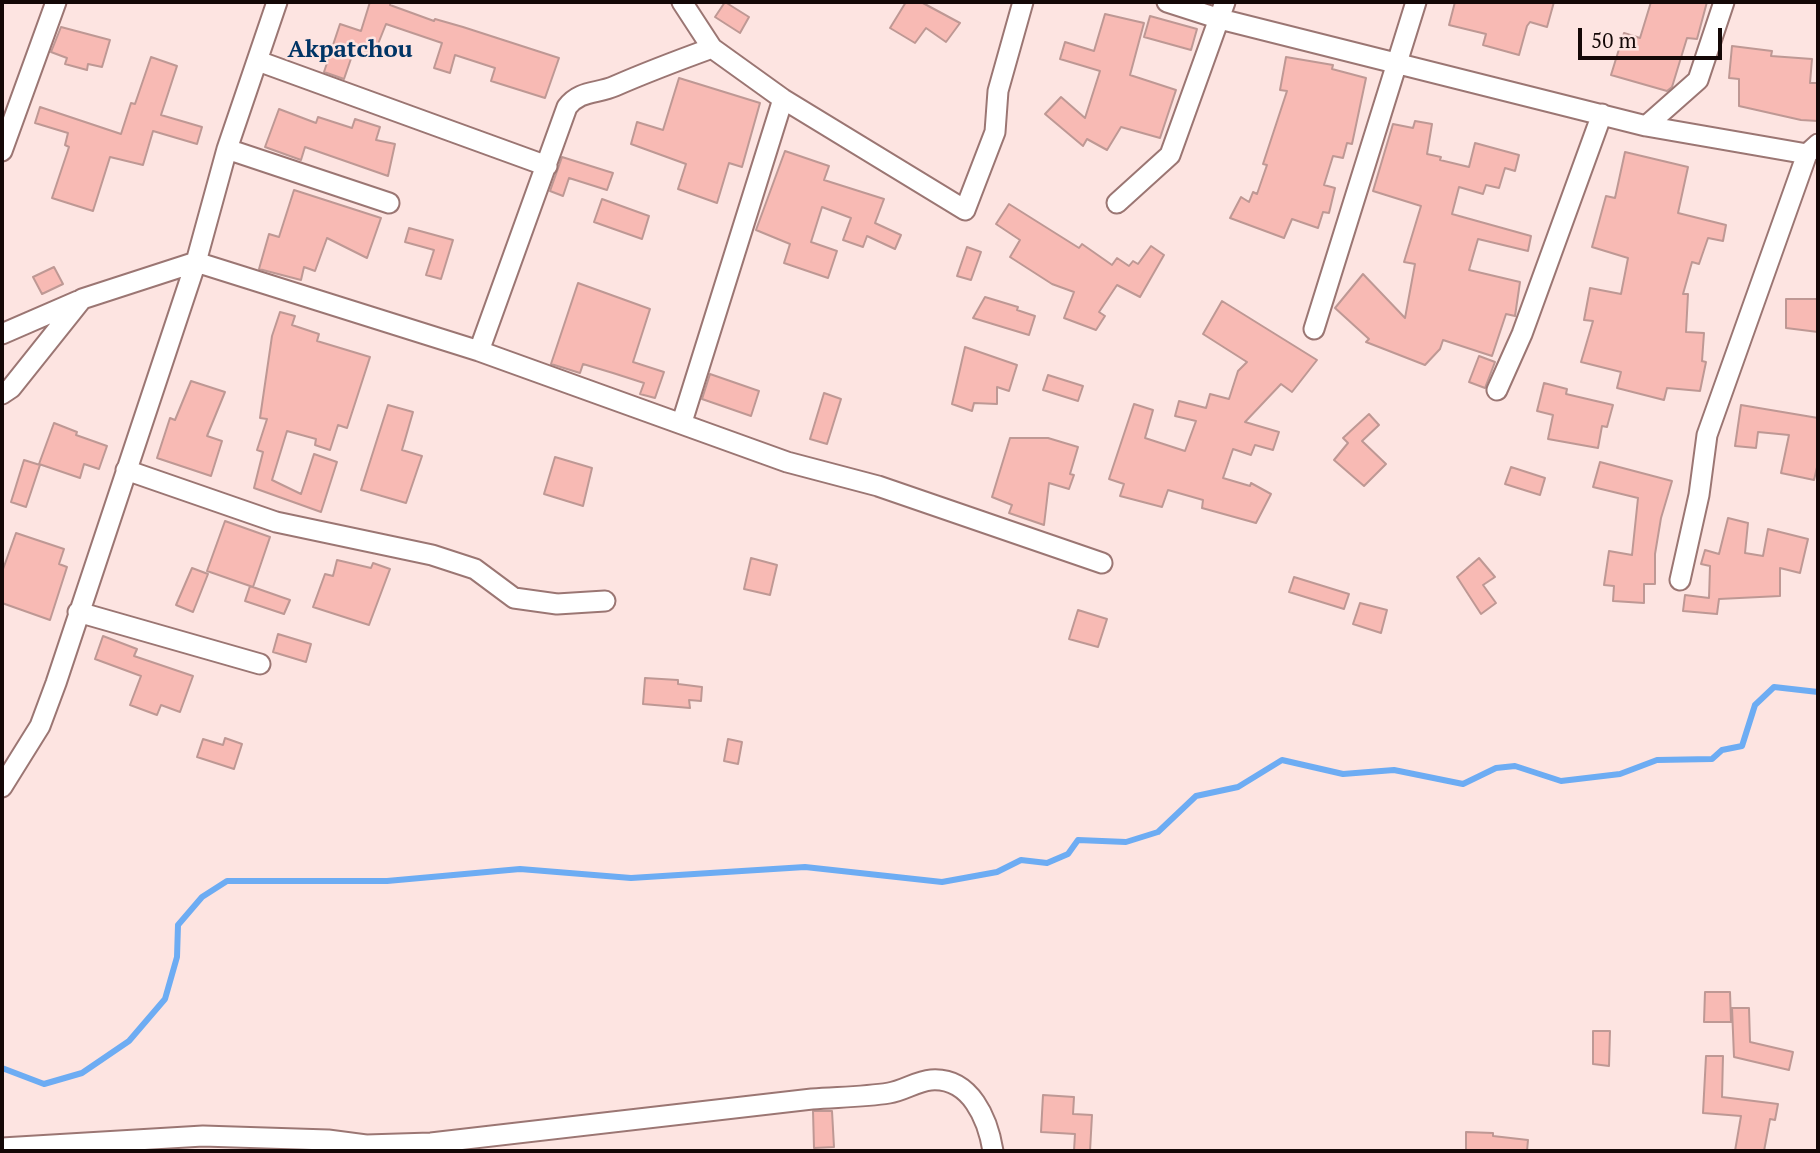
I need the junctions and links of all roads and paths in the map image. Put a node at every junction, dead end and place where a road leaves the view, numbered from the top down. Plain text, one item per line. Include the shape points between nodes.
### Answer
1 (56, 2) edge
2 (277, 2) edge
3 (682, 2) edge
4 (1023, 2) edge
5 (1167, 2) edge
6 (1416, 2) edge
7 (1724, 2) edge
8 (1223, 10) edge
9 (712, 48) junction
10 (258, 61) junction
11 (1398, 62) junction
12 (783, 99) junction
13 (1602, 114) junction
14 (1646, 126) junction
15 (227, 149) junction
16 (1813, 149) edge
17 (2, 151) edge
18 (547, 166) junction
19 (388, 202) dead end
20 (1117, 203) dead end
21 (195, 262) junction
22 (82, 299) junction
23 (1314, 329) dead end
24 (2, 334) edge
25 (479, 351) junction
26 (1497, 390) dead end
27 (2, 394) edge
28 (682, 422) junction
29 (126, 470) junction
30 (1102, 563) dead end
31 (1680, 580) dead end
32 (605, 601) dead end
33 (78, 612) junction
34 (260, 664) dead end
35 (2, 787) edge
36 (177, 1144) edge
37 (2, 1148) edge
38 (993, 1151) edge

1 - 17 street
2 - 10 street
3 - 9 street
4 - 12 street via 998,90 995,132 965,210
5 - 8 street
6 - 11 street
7 - 14 street via 1698,80
8 - 11 street
8 - 20 street via 1170,155
9 - 12 street
9 - 18 street via 573,100
10 - 15 street
10 - 18 street
11 - 13 street
11 - 23 street
12 - 28 street
13 - 14 street
13 - 26 street
14 - 16 street
15 - 19 street
15 - 21 street
16 - 31 street via 1707,435
18 - 25 street
21 - 22 street
21 - 25 street
21 - 29 street
22 - 24 street
22 - 27 street
25 - 28 street
28 - 30 street via 787,462 878,486
29 - 32 street via 276,522 432,555 475,569 514,598 557,604
29 - 33 street
33 - 34 street
33 - 35 street via 40,726
36 - 37 street
36 - 38 street via 274,1138 366,1145 431,1143 812,1099 874,1096 931,1080 957,1086 977,1102 990,1129

